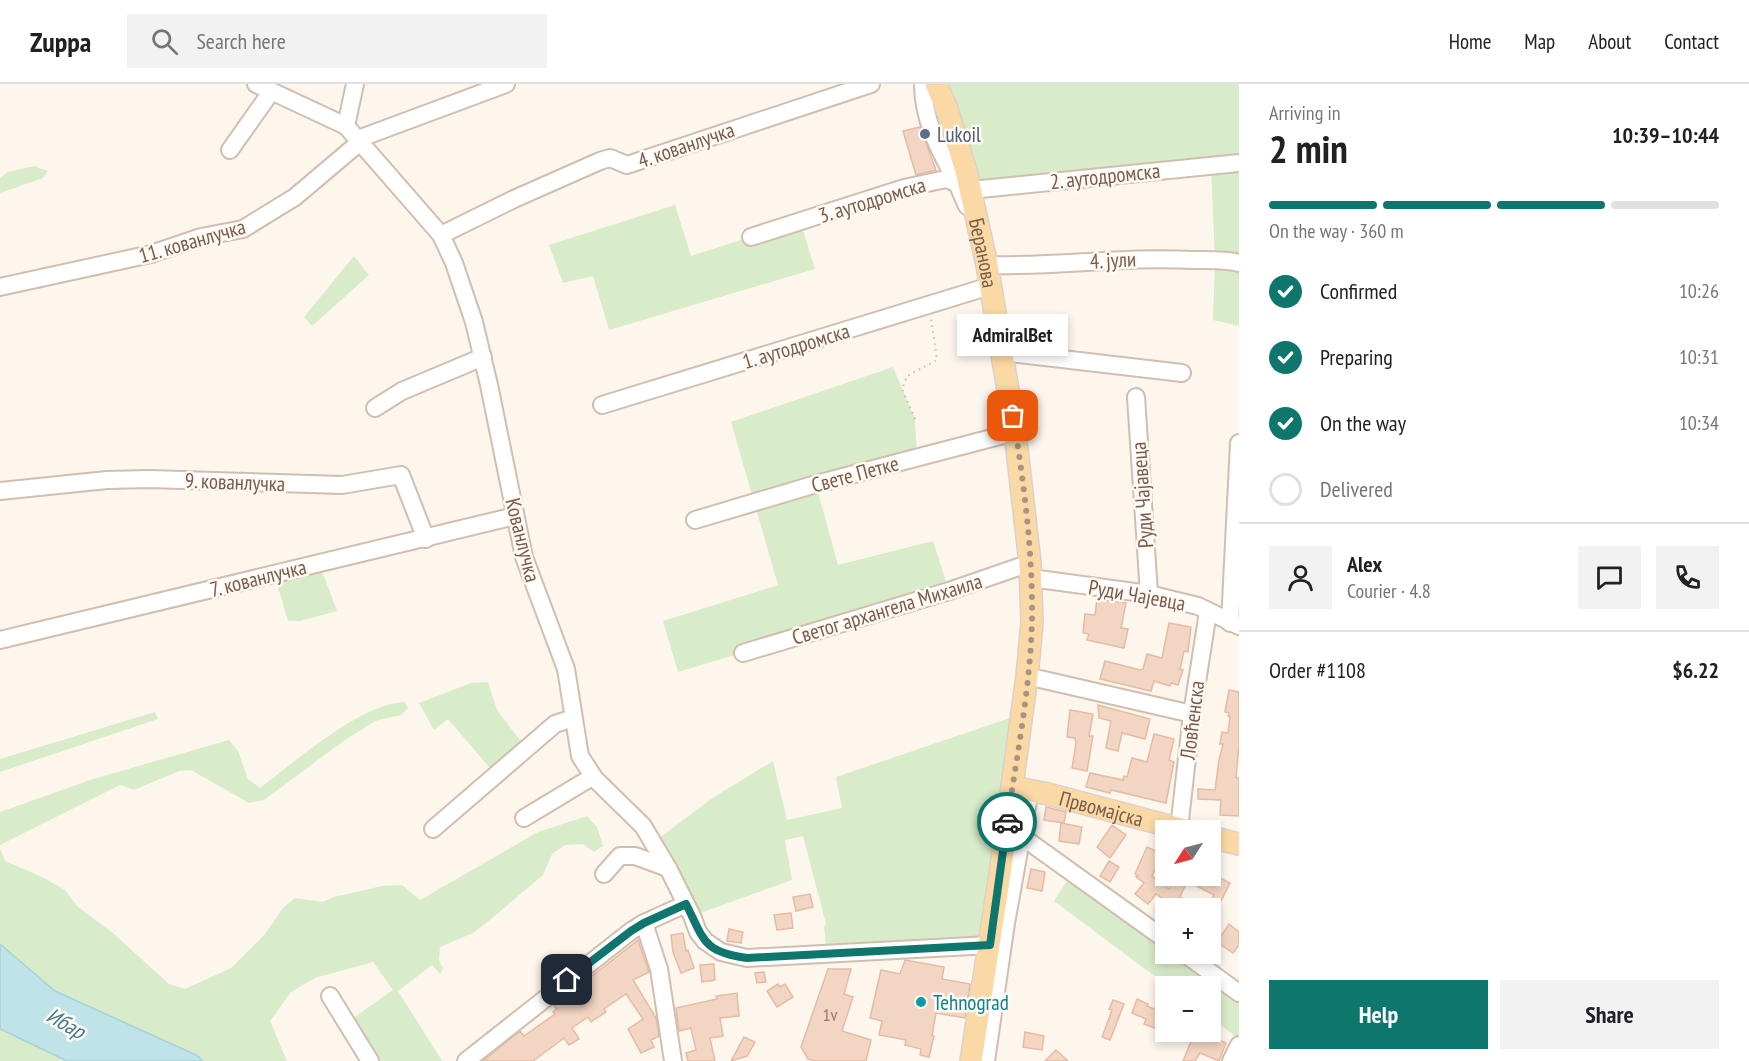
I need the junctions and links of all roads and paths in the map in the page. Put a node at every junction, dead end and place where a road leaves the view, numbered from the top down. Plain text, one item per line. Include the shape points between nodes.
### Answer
1 (256, 84) edge
2 (356, 84) edge
3 (506, 84) edge
4 (871, 84) edge
5 (923, 84) edge
6 (936, 84) edge
7 (272, 92) junction
8 (346, 126) junction
9 (359, 141) junction
10 (230, 150) dead end
11 (1239, 163) edge
12 (964, 186) junction
13 (441, 235) junction
14 (751, 237) dead end
15 (986, 258) junction
16 (1239, 263) edge
17 (990, 286) junction
18 (0, 287) edge
19 (929, 306) junction
20 (1002, 352) junction
21 (483, 357) junction
22 (1182, 372) dead end
23 (1136, 397) dead end
24 (602, 405) dead end
25 (375, 408) dead end
26 (915, 419) dead end
27 (1015, 432) junction
28 (1239, 443) edge
29 (0, 491) edge
30 (515, 516) junction
31 (695, 520) dead end
32 (426, 538) junction
33 (1030, 571) junction
34 (1149, 594) junction
35 (1208, 612) junction
36 (1232, 623) edge
37 (1204, 634) junction
38 (0, 640) edge
39 (743, 654) dead end
40 (1028, 676) junction
41 (1192, 714) junction
42 (573, 718) junction
43 (592, 777) junction
44 (1021, 788) junction
45 (524, 818) dead end
46 (1185, 820) edge
47 (1155, 823) edge
48 (433, 829) dead end
49 (1021, 836) junction
50 (1221, 840) edge
51 (1239, 844) edge
52 (668, 868) junction
53 (604, 874) dead end
54 (686, 904) junction
55 (644, 923) junction
56 (1155, 932) edge
57 (990, 945) junction
58 (1199, 964) edge
59 (1239, 993) edge
60 (330, 996) dead end
61 (1239, 1045) edge
62 (370, 1061) edge
63 (466, 1061) edge
64 (674, 1061) edge
65 (971, 1061) edge
66 (986, 1061) edge
67 (1231, 1061) edge

1 - 7 street, Кованлучка
2 - 8 street
3 - 9 street, 11. кованлучка
4 - 13 street, 4. кованлучка via 627,165 610,158 600,161
5 - 12 street via 936,143
6 - 12 main road, Беранова via 947,109
7 - 8 street, Кованлучка
7 - 10 street
8 - 9 street, Кованлучка
9 - 13 street, Кованлучка
9 - 18 street, 11. кованлучка via 295,197 243,230
11 - 12 street, 2. аутодромска
12 - 14 street, 3. аутодромска via 946,179 904,188
12 - 15 main road, Беранова
13 - 21 street, Кованлучка via 454,262
15 - 16 street, 4. јули via 1030,266 1117,259
15 - 17 main road, Беранова
17 - 19 street, 1. аутодромска
17 - 20 main road, Беранова
19 - 24 street, 1. аутодромска
19 - 26 path via 937,360 907,376 902,389
20 - 22 street
20 - 27 main road, Беранова
21 - 25 street via 402,391
21 - 30 street, Кованлучка
23 - 34 street, Руди Чајавеца
27 - 31 street, Свете Петке
27 - 33 main road, Беранова
28 - 36 street
29 - 32 street, 9. кованлучка via 107,480 342,485 401,475
30 - 32 street, 7. кованлучка
30 - 42 street, Кованлучка via 524,557 566,669
32 - 38 street, 7. кованлучка
33 - 34 street, Руди Чајевца
33 - 39 street, Светог архангела Михаила via 949,591
33 - 40 main road, Беранова
34 - 35 street, Руди Чајевца
35 - 36 street, Руди Чајевца
35 - 37 street, Ловћенска
36 - 37 street via 1218,623
37 - 41 street, Ловћенска
40 - 41 street
40 - 44 main road, Беранова
41 - 46 street, Ловћенска
42 - 43 street, Кованлучка via 580,756
42 - 48 street via 555,724
43 - 45 street
43 - 52 street, Кованлучка via 643,826
44 - 47 main road, Првомајска
44 - 49 street, Беранова
44 - 57 main road, Беранова
49 - 56 street
49 - 66 street, Беранова
50 - 51 main road
52 - 53 street via 635,856 620,856
52 - 54 street, Кованлучка
54 - 55 street
54 - 57 street, Кованлучка via 698,932 711,947 747,958
55 - 63 street
55 - 64 street via 659,969
57 - 65 main road, Беранова
58 - 59 street
60 - 62 street
61 - 67 street

